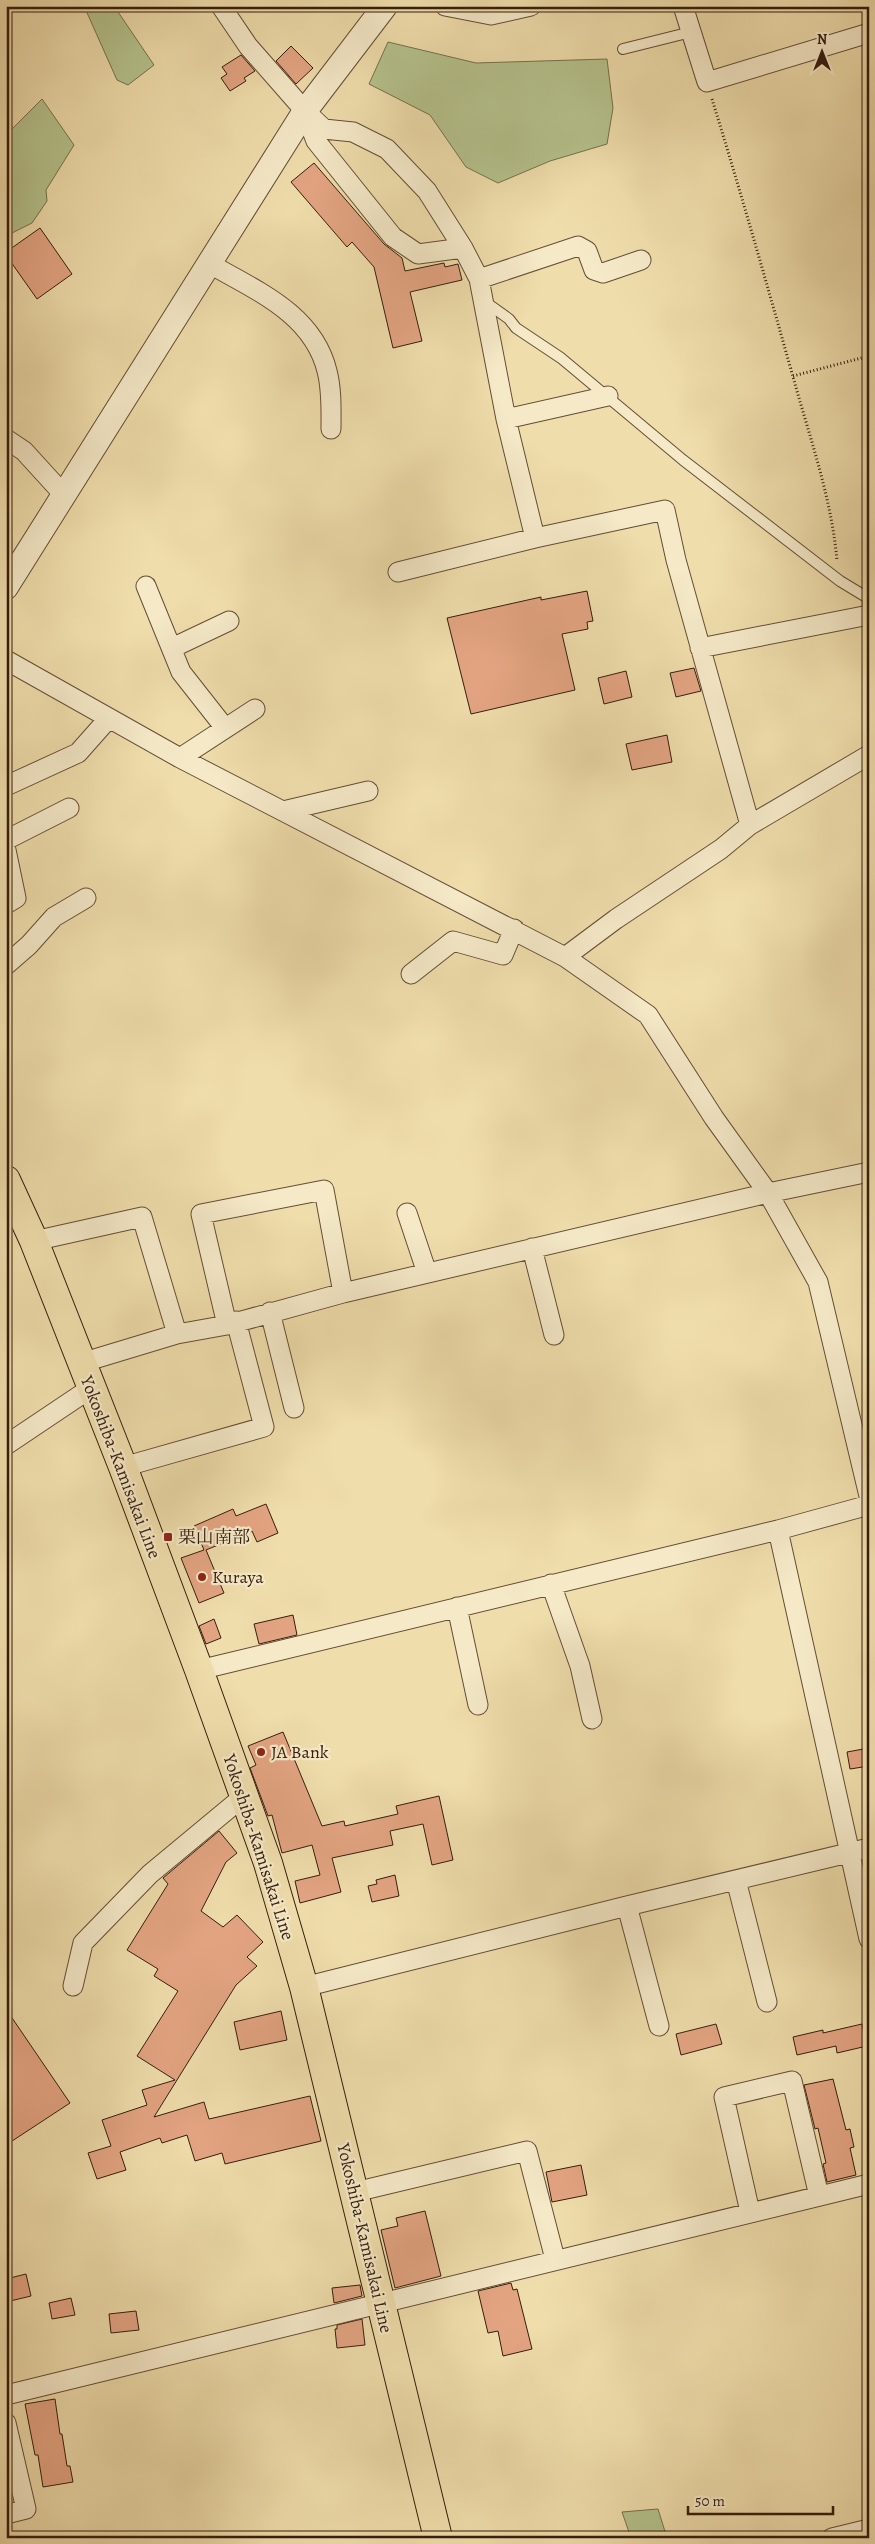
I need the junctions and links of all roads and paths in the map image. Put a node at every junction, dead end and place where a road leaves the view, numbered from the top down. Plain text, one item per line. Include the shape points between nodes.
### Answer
1 (221, 6) edge
2 (384, 6) edge
3 (445, 6) edge
4 (531, 6) edge
5 (683, 6) edge
6 (691, 32) junction
7 (869, 33) edge
8 (623, 50) dead end
9 (707, 82) junction
10 (304, 111) junction
11 (463, 248) junction
12 (641, 260) dead end
13 (210, 264) junction
14 (479, 279) junction
15 (484, 301) junction
16 (869, 356) edge
17 (793, 376) junction
18 (608, 396) junction
19 (506, 419) junction
20 (331, 429) dead end
21 (6, 439) edge
22 (65, 496) junction
23 (535, 538) junction
24 (398, 572) dead end
25 (840, 580) junction
26 (146, 586) dead end
27 (6, 587) edge
28 (869, 614) edge
29 (229, 621) dead end
30 (172, 648) junction
31 (700, 648) junction
32 (6, 660) edge
33 (255, 709) dead end
34 (109, 718) junction
35 (225, 728) junction
36 (869, 755) edge
37 (180, 758) junction
38 (6, 786) edge
39 (368, 791) dead end
40 (69, 808) dead end
41 (283, 811) junction
42 (750, 826) junction
43 (6, 840) edge
44 (6, 850) edge
45 (86, 898) dead end
46 (6, 904) edge
47 (514, 929) junction
48 (565, 957) junction
49 (6, 965) edge
50 (411, 974) dead end
51 (869, 1172) edge
52 (6, 1180) edge
53 (768, 1193) junction
54 (407, 1213) dead end
55 (34, 1241) junction
56 (532, 1248) junction
57 (427, 1273) junction
58 (343, 1292) junction
59 (270, 1312) junction
60 (231, 1323) junction
61 (177, 1334) junction
62 (554, 1335) dead end
63 (86, 1376) junction
64 (294, 1408) dead end
65 (6, 1446) edge
66 (123, 1467) junction
67 (869, 1496) edge
68 (869, 1505) edge
69 (778, 1530) junction
70 (551, 1584) junction
71 (457, 1607) junction
72 (199, 1670) junction
73 (478, 1705) dead end
74 (592, 1720) dead end
75 (244, 1796) junction
76 (869, 1848) edge
77 (848, 1853) junction
78 (736, 1880) junction
79 (627, 1906) junction
80 (869, 1939) edge
81 (73, 1986) dead end
82 (304, 1987) junction
83 (767, 2002) dead end
84 (659, 2026) dead end
85 (869, 2184) edge
86 (356, 2192) junction
87 (819, 2196) junction
88 (750, 2212) junction
89 (555, 2258) junction
90 (380, 2304) junction
91 (6, 2395) edge
92 (6, 2423) edge
93 (6, 2514) edge
94 (869, 2529) edge
95 (438, 2538) edge
96 (832, 2538) edge

1 - 10 street via 248,46
2 - 10 street
3 - 4 street via 491,15
5 - 6 street
6 - 8 lane
6 - 9 street
7 - 9 street
9 - 17 path
10 - 11 street via 324,129 353,132 387,149 426,191
10 - 11 street via 316,141 394,236 418,254
10 - 13 street
11 - 14 street
12 - 14 street via 603,273 594,270 587,251 578,246
13 - 20 street via 278,303 295,316 314,338 327,371
13 - 22 street
14 - 15 street
15 - 18 lane
15 - 19 street
16 - 17 path
17 - 25 path via 834,534
18 - 19 street
18 - 25 lane via 683,460
19 - 23 street
21 - 22 street via 24,451
22 - 27 street
23 - 24 street
23 - 31 street via 664,510
25 - 28 lane via 868,598
26 - 30 street
28 - 31 street
29 - 30 street
30 - 35 street via 182,672
31 - 42 street
32 - 34 street
33 - 35 street
34 - 37 street
34 - 38 street via 78,753
35 - 37 street
36 - 42 street
37 - 41 street
39 - 41 street
40 - 43 street
41 - 47 street
42 - 48 street
44 - 46 street via 16,898
45 - 49 street via 54,917
47 - 48 street
47 - 50 street via 503,955 453,941
48 - 53 street via 648,1016 714,1118
51 - 53 street
52 - 55 main road, Yokoshiba-Kamisakai Line
53 - 56 street
53 - 67 street via 818,1282
54 - 57 street
55 - 61 street via 142,1217
55 - 63 main road, Yokoshiba-Kamisakai Line
56 - 57 street
56 - 62 street
57 - 58 street
58 - 59 street
58 - 60 street via 324,1190 201,1214
59 - 60 street
59 - 64 street
60 - 61 street
60 - 66 street via 264,1427
61 - 63 street
63 - 65 street
63 - 66 main road, Yokoshiba-Kamisakai Line
66 - 72 main road, Yokoshiba-Kamisakai Line
68 - 69 street
69 - 70 street
69 - 77 street
70 - 71 street
70 - 74 street via 580,1666
71 - 72 street
71 - 73 street
72 - 75 main road, Yokoshiba-Kamisakai Line
75 - 81 street via 150,1874 83,1943
75 - 82 main road, Yokoshiba-Kamisakai Line via 268,1863
76 - 77 street
77 - 78 street
77 - 80 street
78 - 79 street
78 - 83 street
79 - 82 street
79 - 84 street
82 - 86 main road, Yokoshiba-Kamisakai Line
85 - 87 street
86 - 89 street via 526,2151
86 - 90 main road, Yokoshiba-Kamisakai Line
87 - 88 street
87 - 88 street via 792,2081 724,2098
88 - 89 street
89 - 90 street
90 - 91 street
90 - 95 main road, Yokoshiba-Kamisakai Line
92 - 93 street via 26,2509
94 - 96 street

